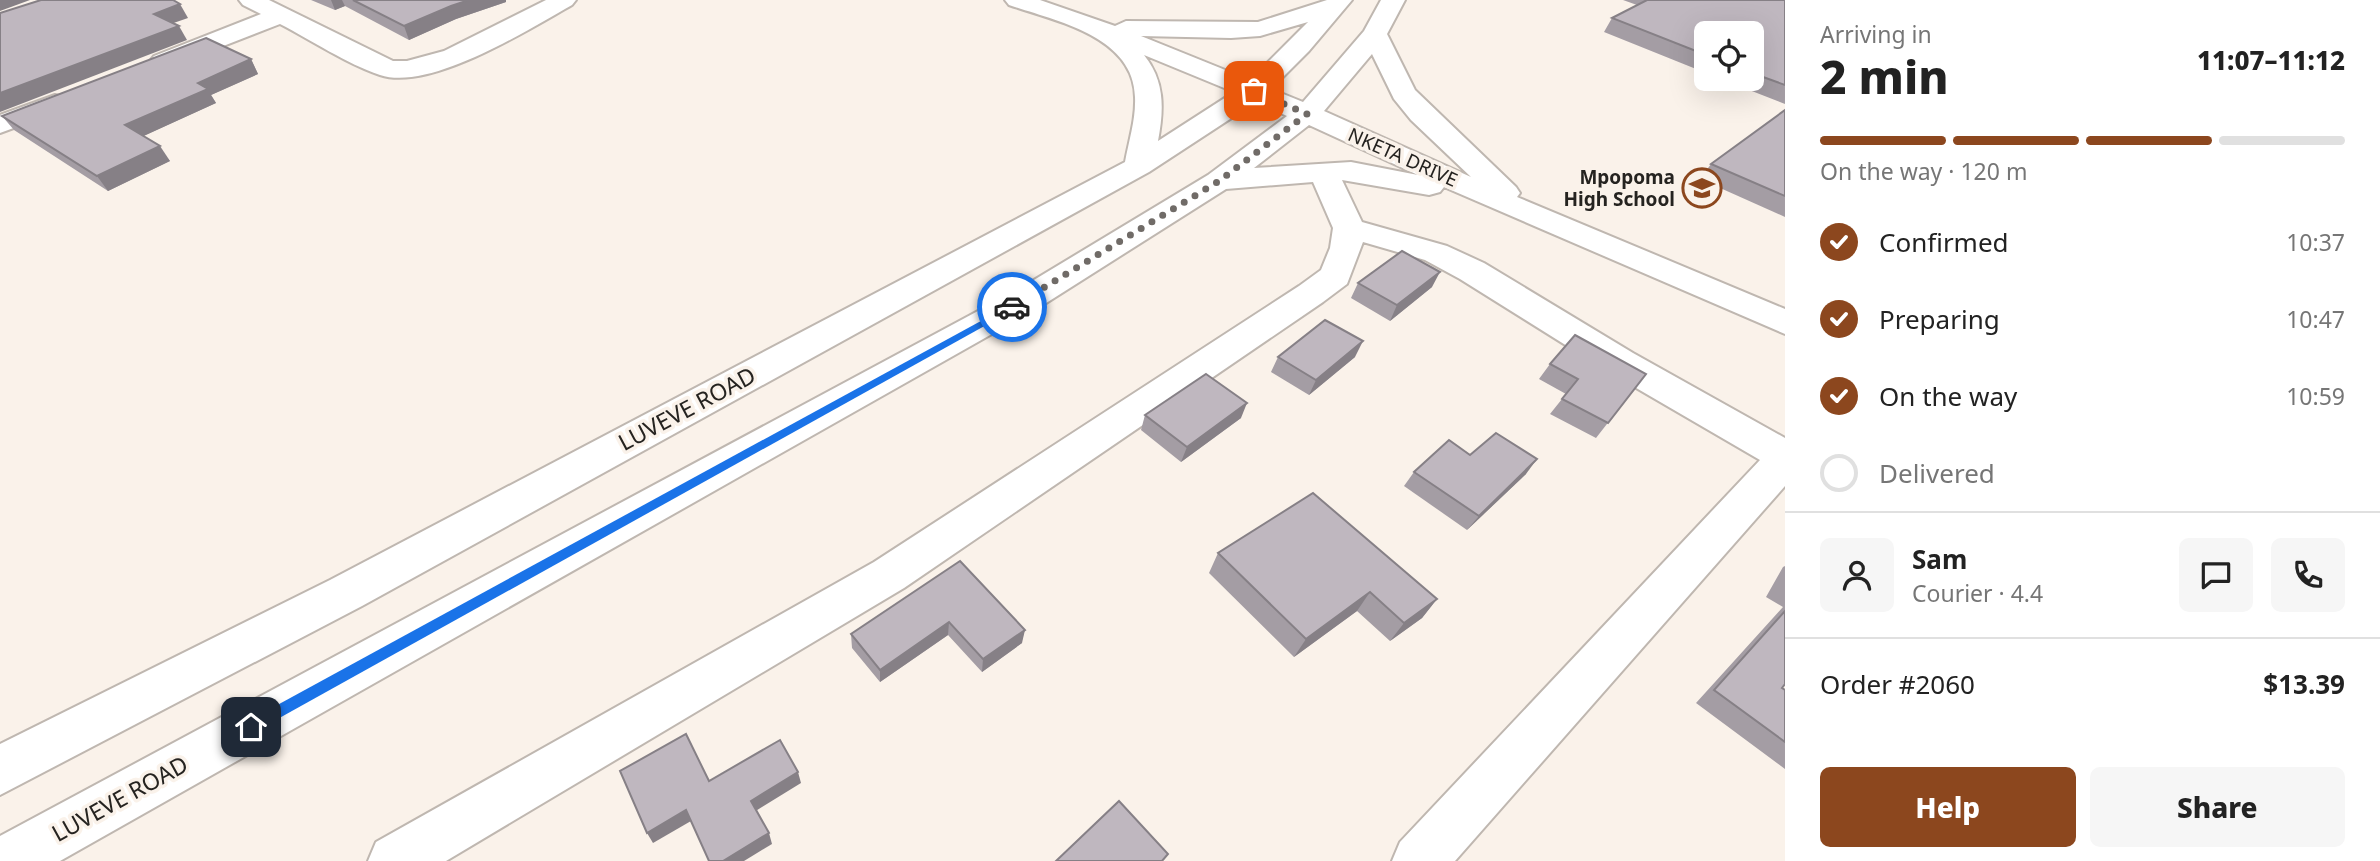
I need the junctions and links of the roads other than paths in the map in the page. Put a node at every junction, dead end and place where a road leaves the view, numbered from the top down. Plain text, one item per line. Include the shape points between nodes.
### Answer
1 (251, 0) edge
2 (564, 0) edge
3 (1017, 0) edge
4 (1393, 0) edge
5 (1338, 3) edge
6 (279, 16) junction
7 (1099, 26) junction
8 (1375, 34) junction
9 (139, 70) edge
10 (1254, 91) junction
11 (76, 95) edge
12 (1307, 114) junction
13 (0, 125) edge
14 (1139, 166) junction
15 (1323, 171) junction
16 (1219, 181) junction
17 (1525, 212) junction
18 (1349, 228) junction
19 (1785, 322) edge
20 (1785, 458) edge
21 (0, 770) edge
22 (8, 861) edge
23 (395, 861) edge
24 (1419, 861) edge

1 - 6 street
2 - 6 street via 437,64 401,72
3 - 7 street, NKETA DRIVE
4 - 8 street, LUVEVE ROAD
5 - 7 street via 1282,24 1250,30
5 - 10 street, LUVEVE ROAD
6 - 9 street
7 - 10 street, NKETA DRIVE
7 - 14 street via 1128,51 1145,77 1149,108
8 - 12 street, LUVEVE ROAD
8 - 17 street via 1403,93
10 - 12 street, NKETA DRIVE
10 - 14 street, LUVEVE ROAD
11 - 13 street
12 - 16 street, LUVEVE ROAD
12 - 17 street, NKETA DRIVE
14 - 21 street, LUVEVE ROAD via 346,593
15 - 16 street
15 - 17 street via 1393,178
15 - 18 street
16 - 22 street, LUVEVE ROAD via 1031,297
17 - 19 street, NKETA DRIVE
18 - 20 street via 1436,253 1472,271
18 - 23 street via 1335,276 1311,295 1010,496 889,575
20 - 24 street

